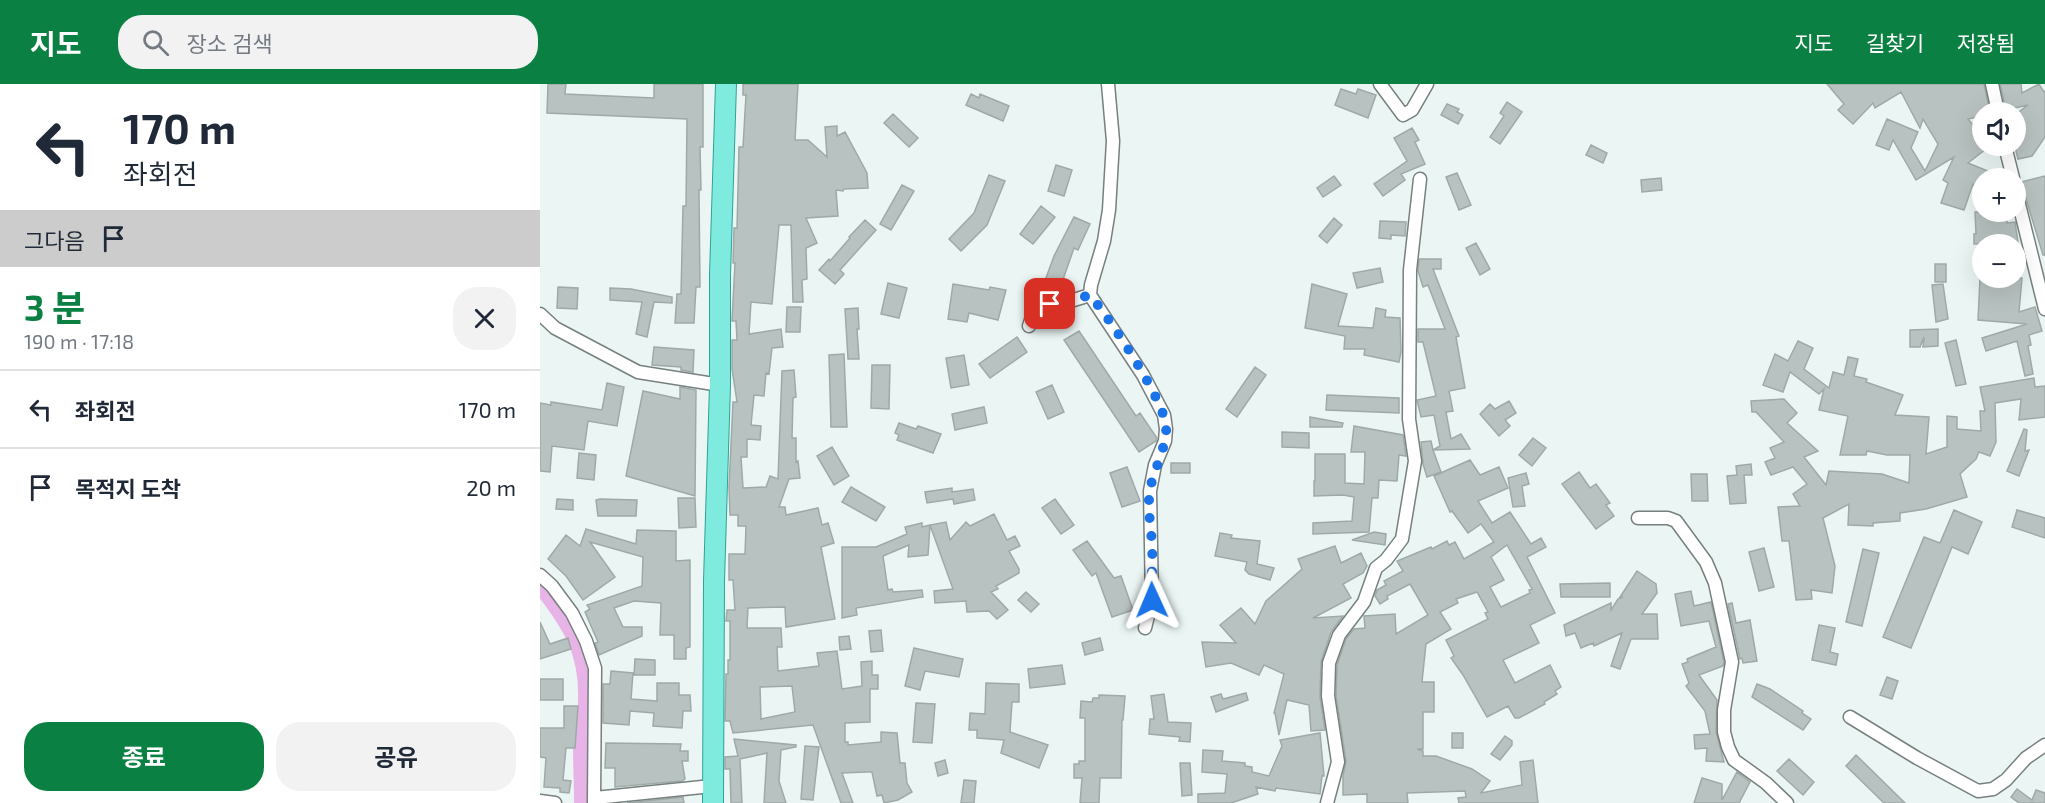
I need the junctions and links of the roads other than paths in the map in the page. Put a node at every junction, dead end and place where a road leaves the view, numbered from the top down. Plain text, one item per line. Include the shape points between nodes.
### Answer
1 (726, 84) edge
2 (1108, 84) edge
3 (1380, 84) edge
4 (1427, 84) edge
5 (1992, 84) edge
6 (1996, 102) edge
7 (1420, 179) dead end
8 (2023, 222) edge
9 (1090, 295) junction
10 (2045, 309) edge
11 (540, 314) edge
12 (1029, 326) dead end
13 (720, 386) junction
14 (1638, 518) dead end
15 (540, 575) edge
16 (1144, 628) dead end
17 (1850, 717) dead end
18 (2045, 745) edge
19 (713, 795) edge
20 (594, 800) edge
21 (540, 801) edge
22 (555, 803) edge
23 (1327, 803) edge
24 (1787, 803) edge

1 - 13 main road
2 - 9 street via 1113,141 1109,210
3 - 4 street via 1402,115 1412,110
5 - 6 street
7 - 23 street via 1410,270 1409,419 1415,461 1402,539 1376,568 1364,603 1339,635 1329,663 1328,696 1338,762
8 - 10 street
9 - 12 street via 1064,303 1036,305
9 - 16 street via 1143,375 1164,415 1165,441 1150,491 1152,600
11 - 13 street via 555,328 638,372
13 - 19 main road
14 - 24 street via 1676,521 1706,562 1715,583 1732,662 1724,710 1728,747 1734,760
15 - 20 street via 572,613 595,668
17 - 18 street via 1977,791 1993,789
19 - 20 street
21 - 22 street

